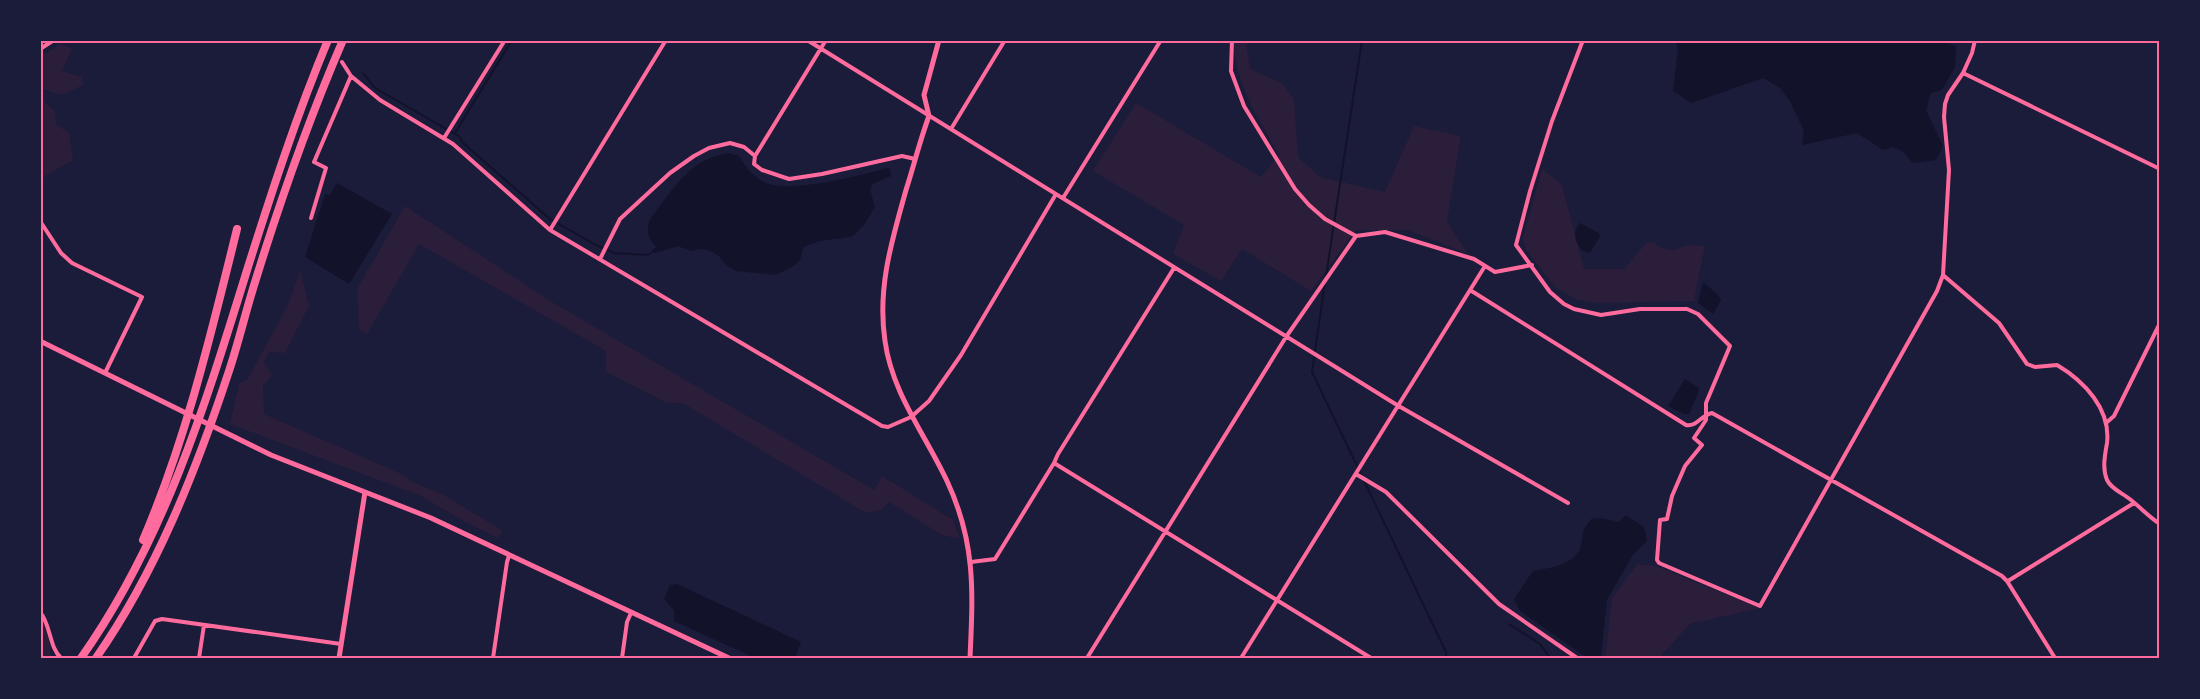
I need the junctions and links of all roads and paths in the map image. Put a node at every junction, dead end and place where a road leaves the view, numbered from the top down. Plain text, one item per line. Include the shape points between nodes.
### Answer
1 (54, 40) edge
2 (328, 40) edge
3 (343, 40) edge
4 (505, 40) edge
5 (666, 40) edge
6 (807, 40) edge
7 (826, 40) edge
8 (939, 40) edge
9 (1005, 40) edge
10 (1161, 40) edge
11 (1232, 40) edge
12 (1583, 40) edge
13 (1975, 40) edge
14 (40, 49) edge
15 (821, 49) junction
16 (342, 62) dead end
17 (1963, 73) junction
18 (351, 76) junction
19 (929, 116) junction
20 (951, 129) junction
21 (444, 138) junction
22 (755, 156) junction
23 (915, 159) junction
24 (2160, 169) edge
25 (1056, 194) junction
26 (1063, 198) junction
27 (311, 218) dead end
28 (40, 221) edge
29 (237, 229) dead end
30 (550, 230) junction
31 (1356, 236) junction
32 (600, 259) junction
33 (1532, 265) junction
34 (1485, 266) junction
35 (1174, 268) junction
36 (1943, 275) junction
37 (1470, 290) junction
38 (2160, 323) edge
39 (1286, 337) junction
40 (40, 341) edge
41 (105, 373) junction
42 (1397, 405) junction
43 (1704, 415) junction
44 (911, 417) junction
45 (2106, 423) junction
46 (1054, 464) junction
47 (1356, 474) junction
48 (1831, 479) junction
49 (365, 492) junction
50 (1568, 503) dead end
51 (2134, 503) junction
52 (2160, 524) edge
53 (1165, 532) junction
54 (509, 556) junction
55 (139, 559) junction
56 (971, 562) junction
57 (2007, 581) junction
58 (1278, 601) junction
59 (40, 612) edge
60 (631, 613) junction
61 (204, 626) junction
62 (341, 644) junction
63 (61, 658) edge
64 (81, 658) edge
65 (96, 658) edge
66 (134, 658) edge
67 (199, 658) edge
68 (339, 658) edge
69 (493, 658) edge
70 (622, 658) edge
71 (729, 658) edge
72 (970, 658) edge
73 (1088, 658) edge
74 (1241, 658) edge
75 (1371, 658) edge
76 (1577, 658) edge
77 (2055, 658) edge

1 - 14 street
2 - 55 highway via 277,175 195,432
3 - 65 highway via 290,175 230,369 190,478 136,592
4 - 21 street
5 - 30 street
6 - 15 street
7 - 15 street
8 - 19 street via 924,95
9 - 20 street
10 - 26 street
11 - 31 street via 1231,70 1244,105 1270,151 1309,205
12 - 33 street via 1552,121 1517,240 1518,248
13 - 17 street
15 - 19 street
15 - 22 street
16 - 18 street
17 - 24 street
17 - 36 street via 1945,104 1949,170
18 - 21 street via 380,100
18 - 27 street via 314,162 326,168
19 - 20 street
19 - 23 street
20 - 25 street
21 - 30 street
22 - 23 street via 754,164 762,170 789,179 902,156
22 - 32 street via 730,143 694,156 620,219
23 - 44 street via 890,247 882,302 889,360
25 - 26 street
25 - 44 street via 961,355 929,401
26 - 35 street
28 - 41 street via 72,263 142,297
29 - 55 highway via 185,429
30 - 32 street
31 - 34 street via 1385,232 1474,259
31 - 39 street
32 - 44 street via 882,426
33 - 34 street via 1495,272
33 - 43 street via 1550,292 1574,309 1602,315 1680,308 1698,314 1731,349
34 - 37 street
35 - 39 street
35 - 46 street
36 - 45 street via 1999,323 2027,364 2057,365 2079,382 2102,409
36 - 48 street
37 - 42 street
37 - 43 street via 1686,425 1695,424
38 - 45 street via 2114,416
39 - 42 street
39 - 53 street
40 - 41 street
41 - 49 street via 225,434
42 - 47 street
42 - 50 street
43 - 48 street via 1712,413
43 - 48 street via 1706,420 1694,438 1702,445 1685,466 1667,519 1660,520 1659,563 1760,606
44 - 56 street via 954,498
45 - 51 street via 2106,478
46 - 53 street
46 - 56 street via 995,559
47 - 58 street
47 - 76 street via 1386,492 1499,604
48 - 57 street
49 - 54 street via 431,518
49 - 62 street
51 - 52 street
51 - 57 street
53 - 58 street
53 - 73 street
54 - 60 street
54 - 69 street
55 - 64 highway
56 - 72 street
57 - 77 street
58 - 74 street
58 - 75 street
59 - 63 street
60 - 70 street
60 - 71 street
61 - 62 street
61 - 66 street via 155,621
61 - 67 street
62 - 68 street

